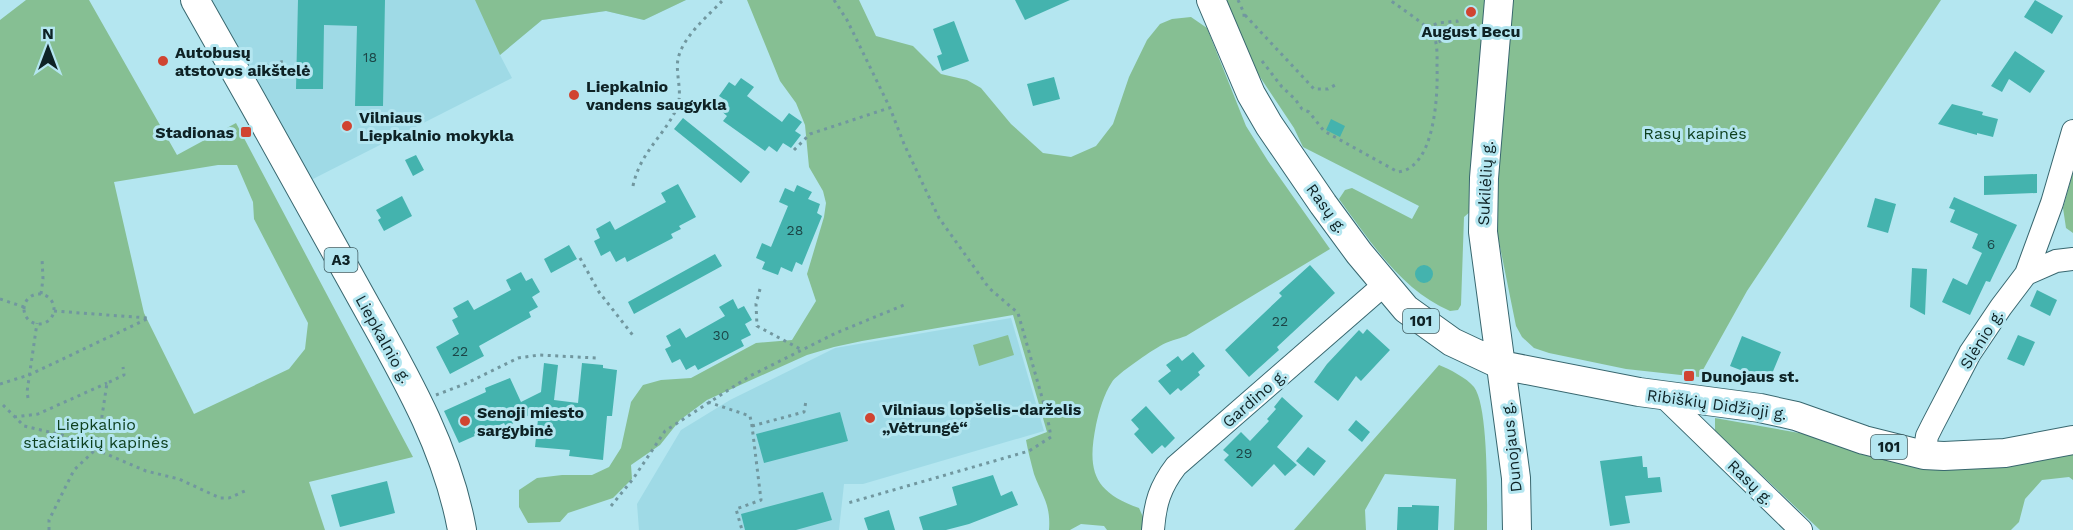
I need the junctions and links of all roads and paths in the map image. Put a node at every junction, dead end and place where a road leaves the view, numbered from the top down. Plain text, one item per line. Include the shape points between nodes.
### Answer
1 (195, 0) edge
2 (723, 0) edge
3 (834, 0) edge
4 (1211, 0) edge
5 (1238, 0) edge
6 (1390, 0) edge
7 (1499, 0) edge
8 (1244, 13) junction
9 (1244, 22) dead end
10 (1427, 28) junction
11 (1436, 43) junction
12 (1261, 60) dead end
13 (285, 61) dead end
14 (263, 65) dead end
15 (1335, 85) dead end
16 (890, 108) junction
17 (2073, 131) edge
18 (794, 150) dead end
19 (633, 186) dead end
20 (42, 258) dead end
21 (580, 258) dead end
22 (2073, 259) edge
23 (2026, 274) junction
24 (1385, 284) junction
25 (760, 289) dead end
26 (41, 294) junction
27 (0, 299) edge
28 (904, 305) dead end
29 (24, 307) junction
30 (54, 310) junction
31 (37, 323) junction
32 (635, 338) dead end
33 (802, 350) junction
34 (597, 358) dead end
35 (1501, 364) junction
36 (123, 367) dead end
37 (29, 375) junction
38 (107, 383) junction
39 (0, 384) edge
40 (1663, 396) junction
41 (28, 398) dead end
42 (806, 401) dead end
43 (1709, 401) junction
44 (419, 402) junction
45 (708, 402) junction
46 (3, 405) dead end
47 (15, 417) junction
48 (752, 426) junction
49 (1701, 434) junction
50 (2073, 440) edge
51 (94, 449) junction
52 (1924, 455) junction
53 (247, 490) dead end
54 (848, 502) dead end
55 (611, 506) dead end
56 (49, 530) edge
57 (462, 530) edge
58 (742, 530) edge
59 (1152, 530) edge
60 (1517, 530) edge
61 (1801, 530) edge

1 - 44 main road, Liepkalnio g. / A3
2 - 19 path via 686,41 678,59 678,108 636,170
3 - 16 path
4 - 24 main road, Rasų g. / 101 via 1239,68 1269,125
5 - 8 path
6 - 10 path
7 - 35 main road, Sukilėlių g. via 1483,215 1485,257
8 - 9 path
8 - 15 path via 1314,89
10 - 11 path
10 - 11 path via 1457,21 1453,36
11 - 12 path via 1436,100 1430,135 1420,158 1411,168 1398,172 1324,131
13 - 14 path
16 - 18 path via 810,134
16 - 54 path via 939,218 989,288 1018,314 1051,438 1029,452
17 - 23 street
20 - 26 path
21 - 32 path via 599,292
22 - 23 street, Slėnio g. via 2056,261
23 - 52 street, Slėnio g. via 1970,354 1927,436
24 - 35 main road, Rasų g. / 101 via 1406,309 1444,337
24 - 59 street, Gardino g. via 1176,466 1162,485
25 - 33 path via 757,326
26 - 29 path via 29,297
26 - 30 path via 52,300
27 - 29 path
28 - 33 path
29 - 31 path via 26,317
30 - 31 path via 50,320
30 - 37 path via 149,318
31 - 37 path
33 - 45 path
34 - 44 path via 518,358
35 - 40 main road, Ribiškių Didžioji g. / 101
35 - 60 main road, Dunojaus g. via 1516,478
36 - 38 path via 124,375
37 - 39 path
37 - 41 path
38 - 47 path via 38,414
38 - 51 path
40 - 43 main road, Ribiškių Didžioji g. / 101
40 - 49 street, Rasų g.
42 - 48 path via 804,412
43 - 49 street
43 - 52 main road, Ribiškių Didžioji g. / 101 via 1796,416 1864,440
44 - 57 main road, Liepkalnio g. / A3 via 451,478
45 - 48 path via 750,416
45 - 55 path via 664,431
46 - 47 path
47 - 51 path via 24,426 62,435
48 - 58 path via 761,500 736,508
49 - 61 street, Rasų g.
50 - 52 main road, Ribiškių Didžioji g. / 101 via 2005,453
51 - 53 path via 220,498
51 - 56 path via 74,470 49,520

